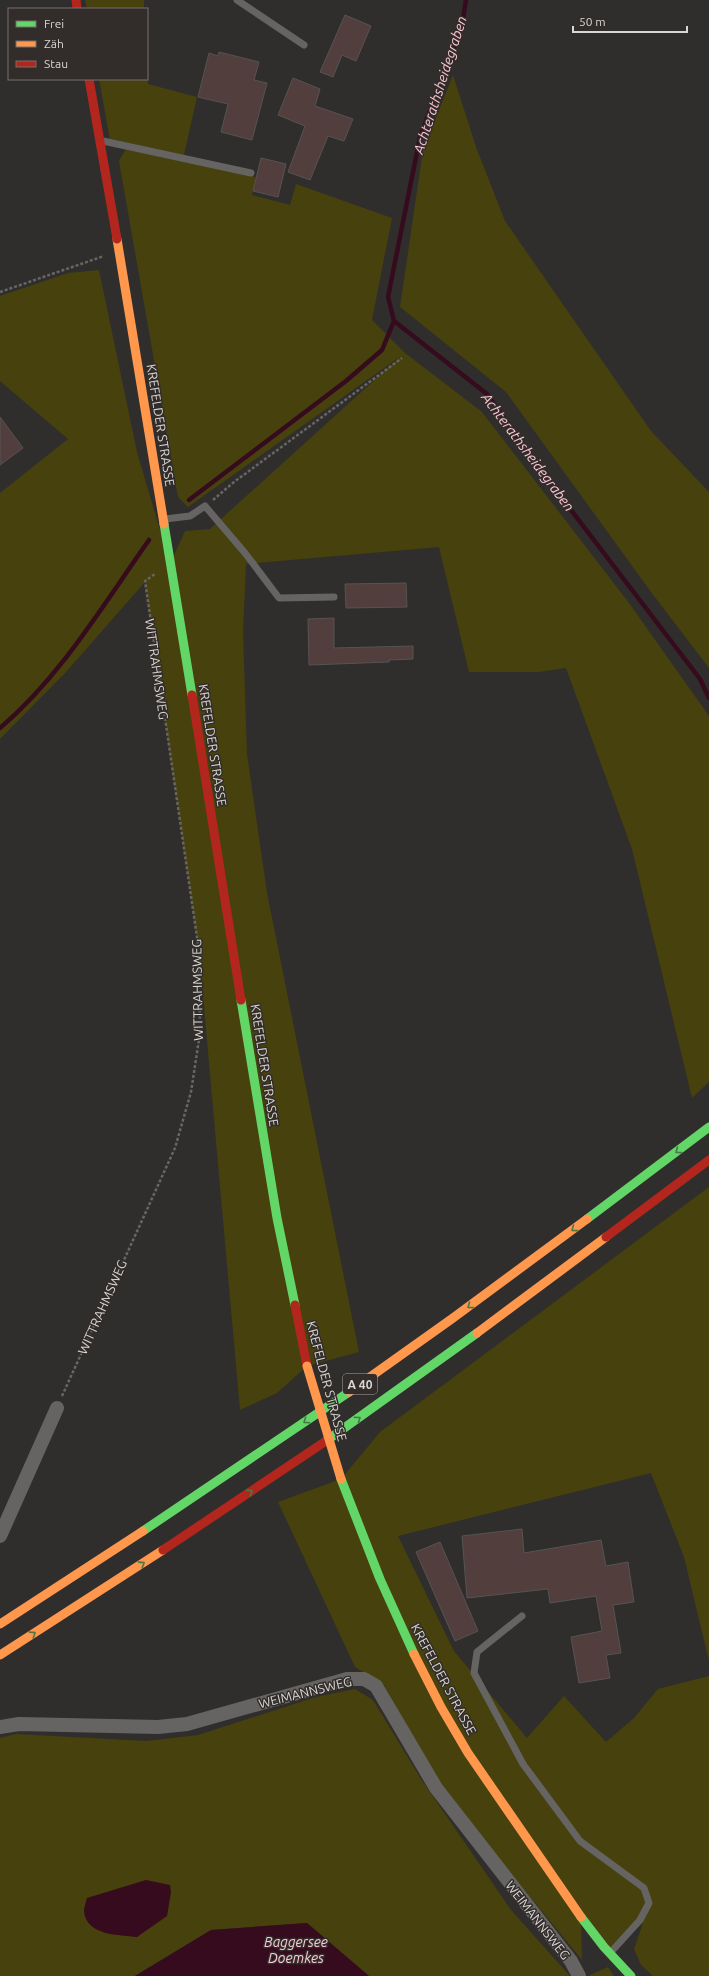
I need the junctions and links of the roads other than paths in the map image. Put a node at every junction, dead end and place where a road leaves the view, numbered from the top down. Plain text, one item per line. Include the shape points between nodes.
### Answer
1 (237, 0) edge
2 (304, 45) dead end
3 (89, 80) edge
4 (99, 140) junction
5 (251, 173) dead end
6 (163, 519) junction
7 (334, 597) dead end
8 (709, 1127) edge
9 (709, 1160) edge
10 (57, 1408) road end
11 (0, 1536) edge
12 (522, 1616) dead end
13 (0, 1624) edge
14 (0, 1655) edge
15 (0, 1727) edge
16 (609, 1954) junction
17 (579, 1976) edge
18 (631, 1976) edge

1 - 2 lane
3 - 4 main road, KREFELDER STRASSE
4 - 5 lane
4 - 6 main road, KREFELDER STRASSE
6 - 7 lane via 190,516 205,506 279,598
6 - 16 main road, KREFELDER STRASSE, bridge via 277,1218 307,1366 341,1479 408,1644 459,1738
8 -> 13 main road, A 40 via 522,1268 365,1381
14 -> 9 main road, A 40 via 154,1556 350,1424 542,1286
10 - 11 street
12 - 16 lane via 477,1652 474,1673 523,1764 580,1841 644,1888 649,1903 640,1920
15 - 17 street, WEIMANNSWEG via 18,1724 158,1727 187,1724 348,1678 364,1678 376,1686 436,1788 571,1961
16 - 18 main road, KREFELDER STRASSE

